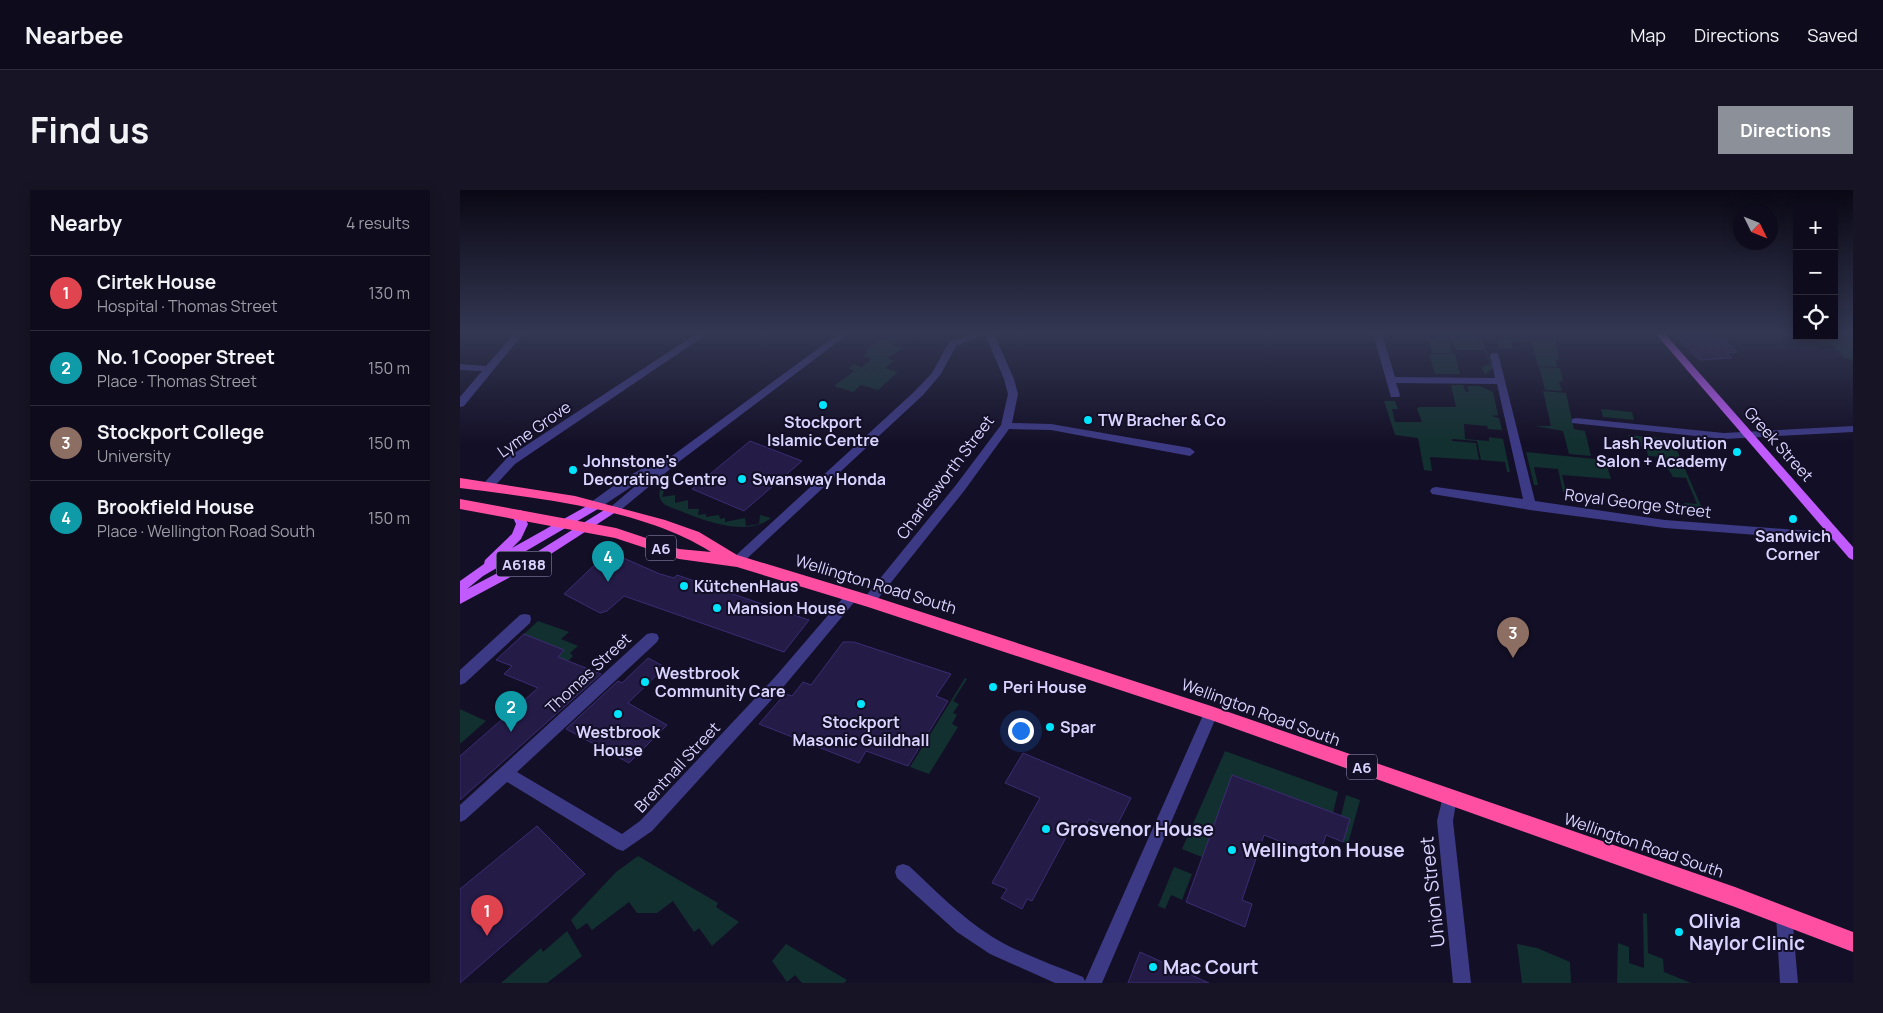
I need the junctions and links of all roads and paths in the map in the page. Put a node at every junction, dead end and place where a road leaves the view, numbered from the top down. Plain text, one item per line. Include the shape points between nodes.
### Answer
1 (487, 371) edge
2 (646, 371) edge
3 (793, 371) edge
4 (938, 371) edge
5 (1005, 371) edge
6 (1388, 371) edge
7 (1498, 371) edge
8 (1693, 371) edge
9 (1391, 380) junction
10 (1500, 381) junction
11 (1395, 395) dead end
12 (460, 404) edge
13 (1576, 421) dead end
14 (1006, 426) junction
15 (1853, 429) edge
16 (1750, 436) junction
17 (1190, 452) dead end
18 (676, 458) junction
19 (460, 483) edge
20 (487, 487) junction
21 (1436, 491) dead end
22 (460, 504) edge
23 (594, 506) junction
24 (1530, 506) junction
25 (613, 510) junction
26 (517, 513) junction
27 (566, 523) junction
28 (587, 527) junction
29 (1837, 537) junction
30 (1853, 555) edge
31 (737, 561) junction
32 (478, 573) junction
33 (460, 588) edge
34 (861, 598) junction
35 (460, 599) edge
36 (525, 618) dead end
37 (652, 638) dead end
38 (460, 679) edge
39 (1211, 713) junction
40 (506, 772) junction
41 (1448, 797) junction
42 (460, 815) edge
43 (903, 872) dead end
44 (1784, 915) junction
45 (1853, 942) edge
46 (1077, 983) edge
47 (1093, 983) edge
48 (1462, 983) edge
49 (1789, 983) edge

1 - 12 street
2 - 20 street, Lyme Grove via 511,461
3 - 18 street
4 - 31 street
5 - 14 street, Charlesworth Street via 1013,394
6 - 9 street
7 - 10 street
8 - 16 main road, Greek Street
9 - 10 street
9 - 11 street
10 - 24 street
13 - 16 street
14 - 17 street via 1051,428
14 - 34 street, Charlesworth Street via 960,488
15 - 16 street
16 - 29 main road, Greek Street
18 - 23 street via 638,476
18 - 25 street
19 - 20 highway, Wellington Road South / A6
20 - 23 highway, Wellington Road South / A6
21 - 24 street, Royal George Street
22 - 26 highway, Wellington Road South / A6
23 - 25 highway, Wellington Road South / A6
23 - 27 main road, A6188
24 - 29 street, Royal George Street via 1665,524
25 - 28 main road, A6188
25 - 31 highway, Wellington Road South / A6 via 689,534
26 - 27 highway, Wellington Road South / A6
26 - 32 main road, A6188 via 522,524 517,536
27 - 28 highway, Wellington Road South / A6
27 - 32 main road, A6188
28 - 31 highway, Wellington Road South / A6 via 679,554
28 - 35 main road, A6188
29 - 30 main road, Greek Street
31 - 34 highway, Wellington Road South / A6
32 - 33 main road, A6188
34 - 39 highway, Wellington Road South / A6
34 - 40 street, Brentnall Street via 646,826 623,843
36 - 38 street
37 - 40 street, Thomas Street
39 - 41 highway, Wellington Road South / A6
39 - 47 street
40 - 42 street, Thomas Street
41 - 44 highway, Wellington Road South / A6
41 - 48 street, Union Street via 1445,821
43 - 46 street via 984,941
44 - 45 highway, Wellington Road South / A6
44 - 49 street

